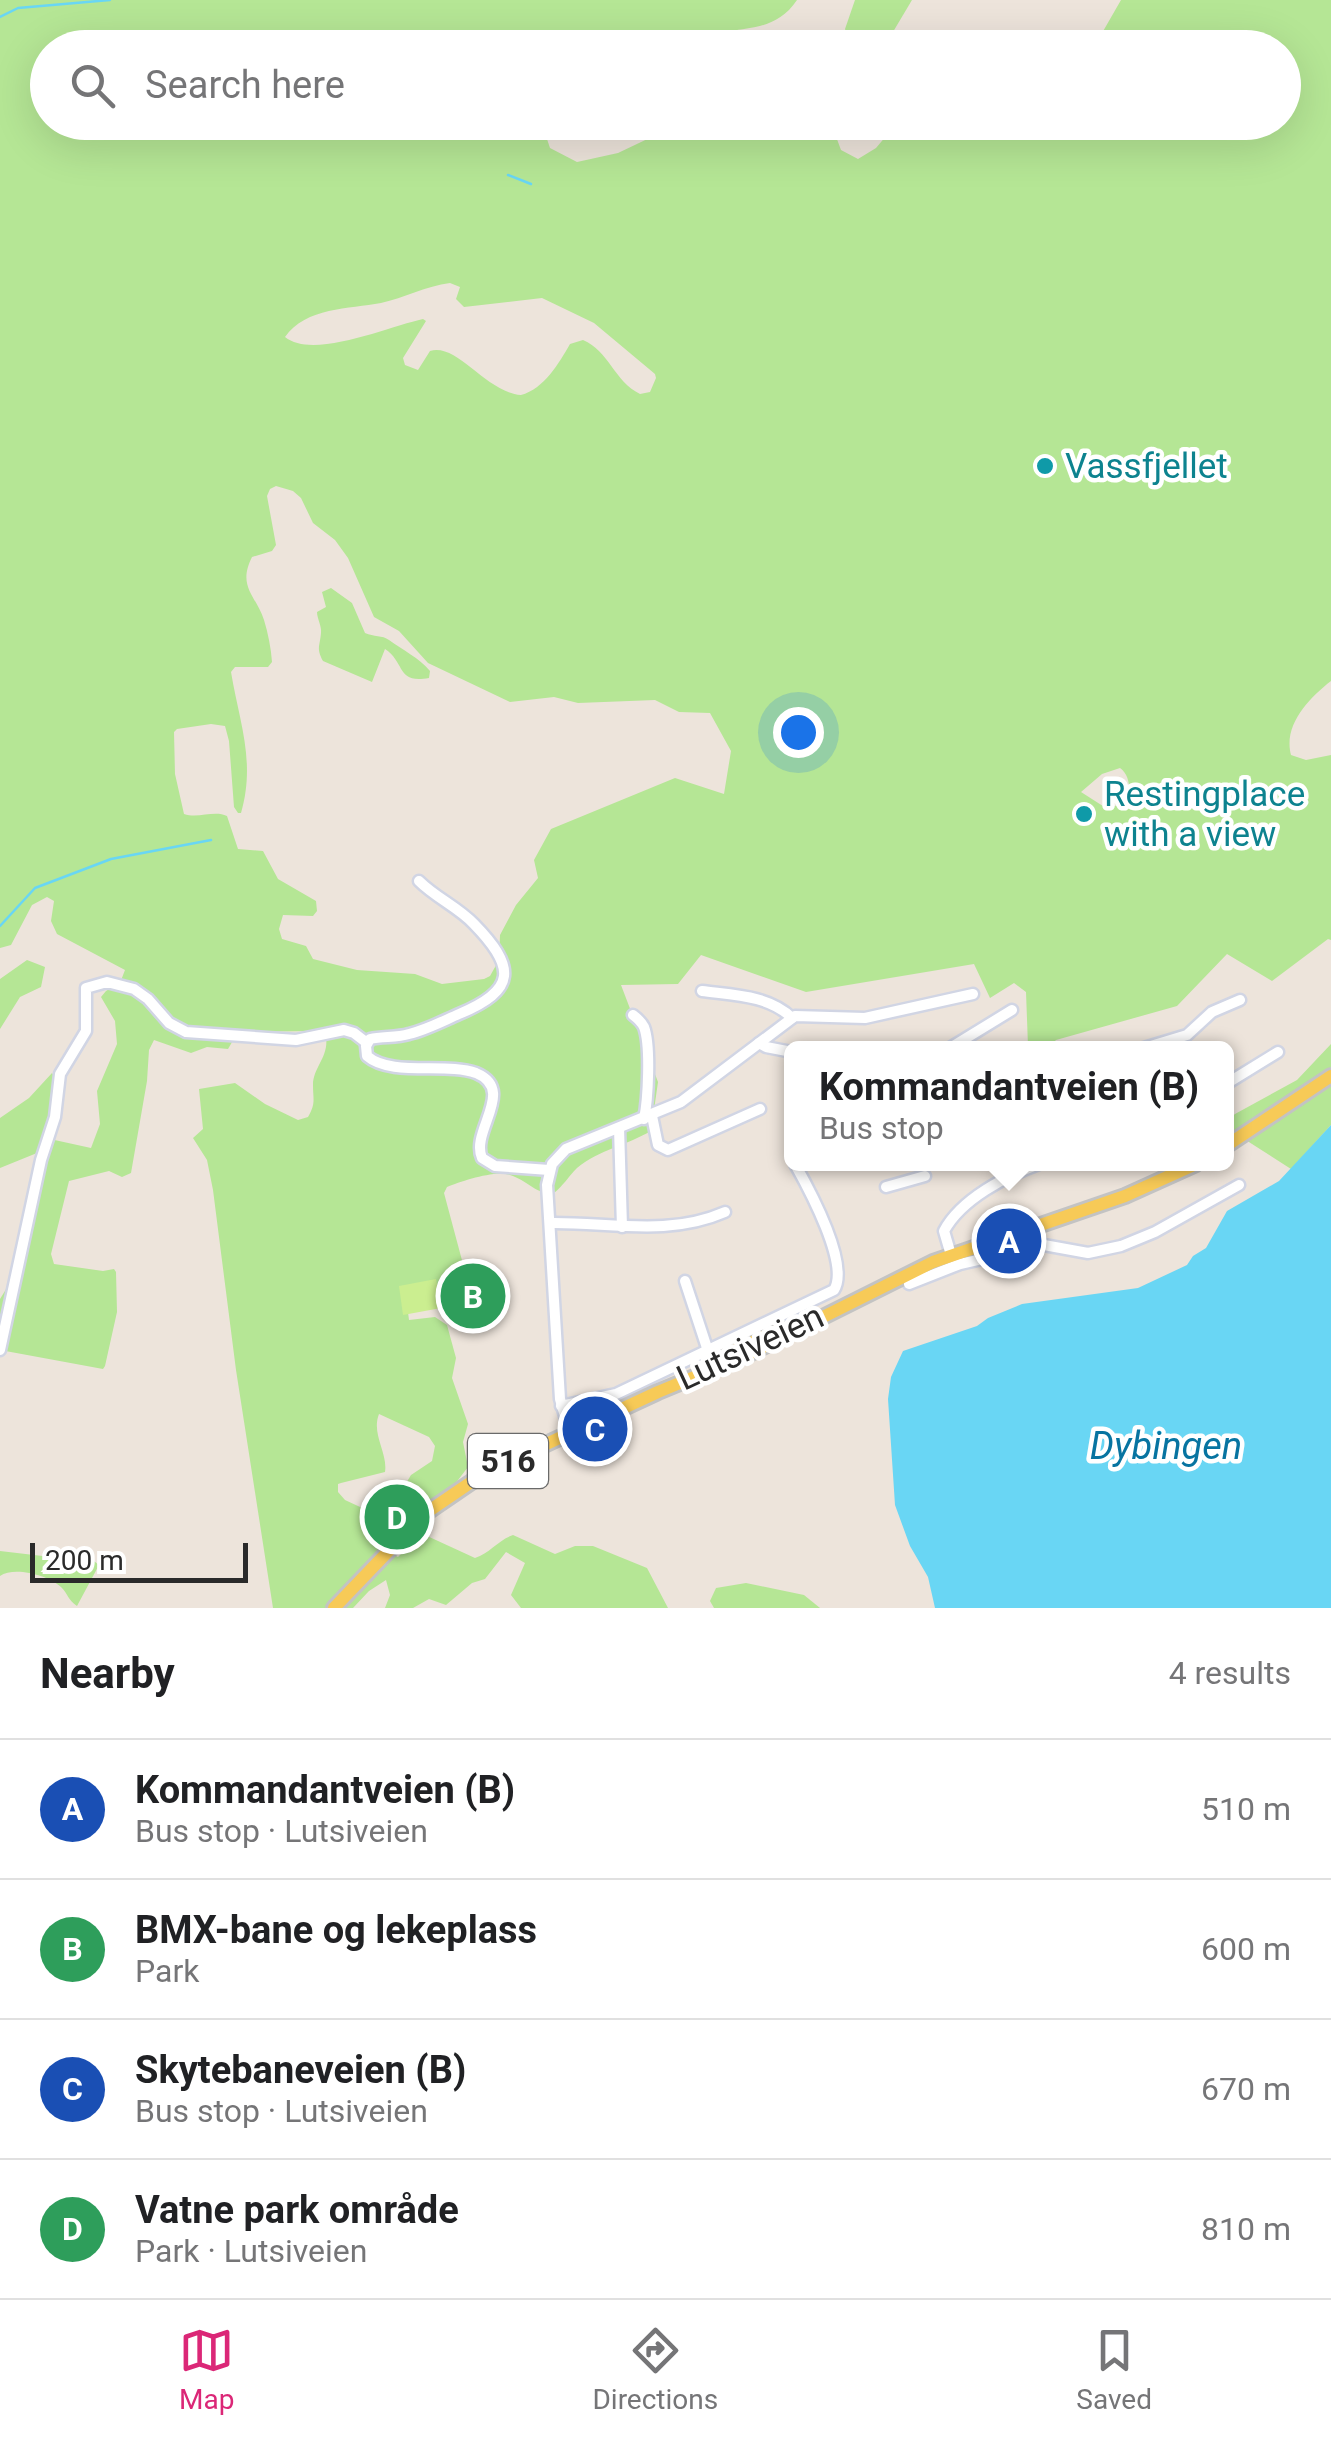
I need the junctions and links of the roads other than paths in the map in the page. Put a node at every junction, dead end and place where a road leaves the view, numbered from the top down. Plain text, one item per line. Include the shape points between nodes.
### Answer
1 (419, 881) dead end
2 (702, 991) dead end
3 (973, 994) dead end
4 (1240, 1000) dead end
5 (1012, 1010) dead end
6 (633, 1015) dead end
7 (792, 1018) junction
8 (961, 1041) edge
9 (1168, 1041) edge
10 (367, 1043) junction
11 (759, 1043) junction
12 (784, 1050) edge
13 (1278, 1052) dead end
14 (1331, 1076) edge
15 (1234, 1079) edge
16 (760, 1109) dead end
17 (648, 1118) junction
18 (619, 1128) junction
19 (1234, 1141) edge
20 (548, 1170) junction
21 (798, 1171) edge
22 (1008, 1171) edge
23 (1023, 1171) edge
24 (1180, 1171) edge
25 (925, 1176) dead end
26 (1011, 1176) junction
27 (1239, 1186) dead end
28 (886, 1188) dead end
29 (725, 1212) dead end
30 (550, 1223) junction
31 (1040, 1224) junction
32 (933, 1226) dead end
33 (622, 1227) junction
34 (944, 1233) junction
35 (1044, 1246) junction
36 (951, 1254) junction
37 (686, 1280) dead end
38 (909, 1284) dead end
39 (0, 1350) edge
40 (708, 1351) junction
41 (561, 1406) junction
42 (570, 1433) junction
43 (334, 1608) edge

1 - 10 street via 487,938 503,962 503,982 482,1005
2 - 7 street via 762,1001
3 - 7 street via 865,1018
4 - 9 street
5 - 8 street
6 - 17 street via 645,1037
7 - 11 street
10 - 20 street via 367,1056 376,1062 482,1076 495,1096 480,1136 482,1158 495,1166
10 - 39 street via 344,1030 296,1040 186,1032 134,988 106,982 86,988 86,1032 60,1074
11 - 12 street
11 - 17 street via 681,1102
13 - 15 street
14 - 19 main road
16 - 17 street via 668,1150 658,1145
17 - 18 street
18 - 20 street via 572,1146
18 - 33 street
20 - 30 street
21 - 40 street via 838,1266 837,1288
22 - 26 street
23 - 26 street
24 - 31 main road, Lutsiveien / 516
25 - 28 street
26 - 34 street via 961,1210
27 - 35 street via 1121,1246 1088,1253
29 - 33 street via 675,1225
30 - 33 street
30 - 41 street
31 - 35 street
31 - 36 main road, Lutsiveien / 516
32 - 34 street
34 - 36 street
35 - 38 street
36 - 42 main road, Lutsiveien / 516
37 - 40 street
40 - 41 street via 616,1394
41 - 42 street
42 - 43 main road, Lutsiveien / 516 via 449,1494

